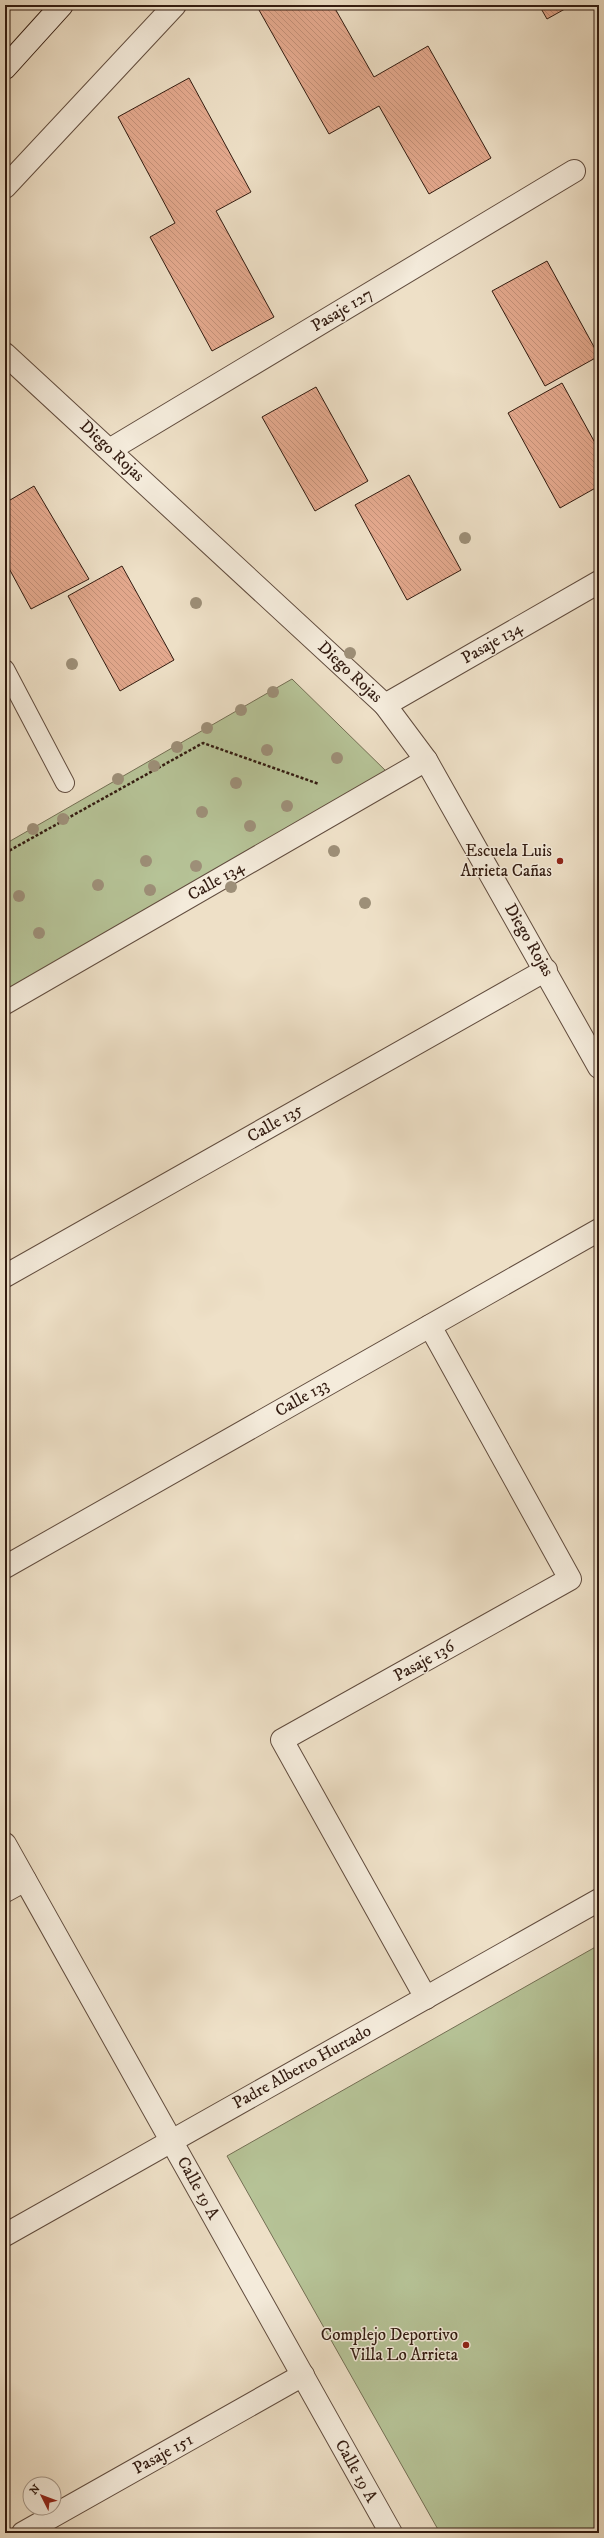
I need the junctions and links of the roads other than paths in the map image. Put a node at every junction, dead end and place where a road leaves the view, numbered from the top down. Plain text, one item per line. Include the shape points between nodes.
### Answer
1 (62, 5) edge
2 (175, 5) edge
3 (5, 68) edge
4 (574, 171) dead end
5 (5, 187) edge
6 (5, 354) edge
7 (111, 449) junction
8 (599, 582) edge
9 (5, 669) edge
10 (385, 705) junction
11 (426, 760) junction
12 (65, 783) dead end
13 (546, 970) junction
14 (5, 1003) edge
15 (599, 1067) edge
16 (599, 1230) edge
17 (5, 1276) edge
18 (430, 1326) junction
19 (5, 1567) edge
20 (5, 1844) edge
21 (25, 1880) junction
22 (5, 1891) edge
23 (599, 1900) edge
24 (426, 1998) junction
25 (172, 2141) junction
26 (5, 2235) edge
27 (302, 2375) junction
28 (23, 2533) edge
29 (391, 2533) edge

1 - 3 street
2 - 5 street
4 - 7 street, Pasaje 127
6 - 7 street, Diego Rojas
7 - 10 street, Diego Rojas
8 - 10 street, Pasaje 134
9 - 12 lane
10 - 11 street, Diego Rojas
11 - 13 street, Diego Rojas
11 - 14 street, Calle 134
13 - 15 street, Diego Rojas
13 - 17 street, Calle 135
16 - 18 street, Calle 133
18 - 19 street, Calle 133
18 - 24 street, Pasaje 136 via 570,1579 282,1740
20 - 21 street, Calle 19 A
21 - 22 street
21 - 25 street, Calle 19 A
23 - 24 street, Padre Alberto Hurtado
24 - 25 street, Padre Alberto Hurtado
25 - 26 street, Padre Alberto Hurtado
25 - 27 street, Calle 19 A
27 - 28 street, Pasaje 151
27 - 29 street, Calle 19 A

